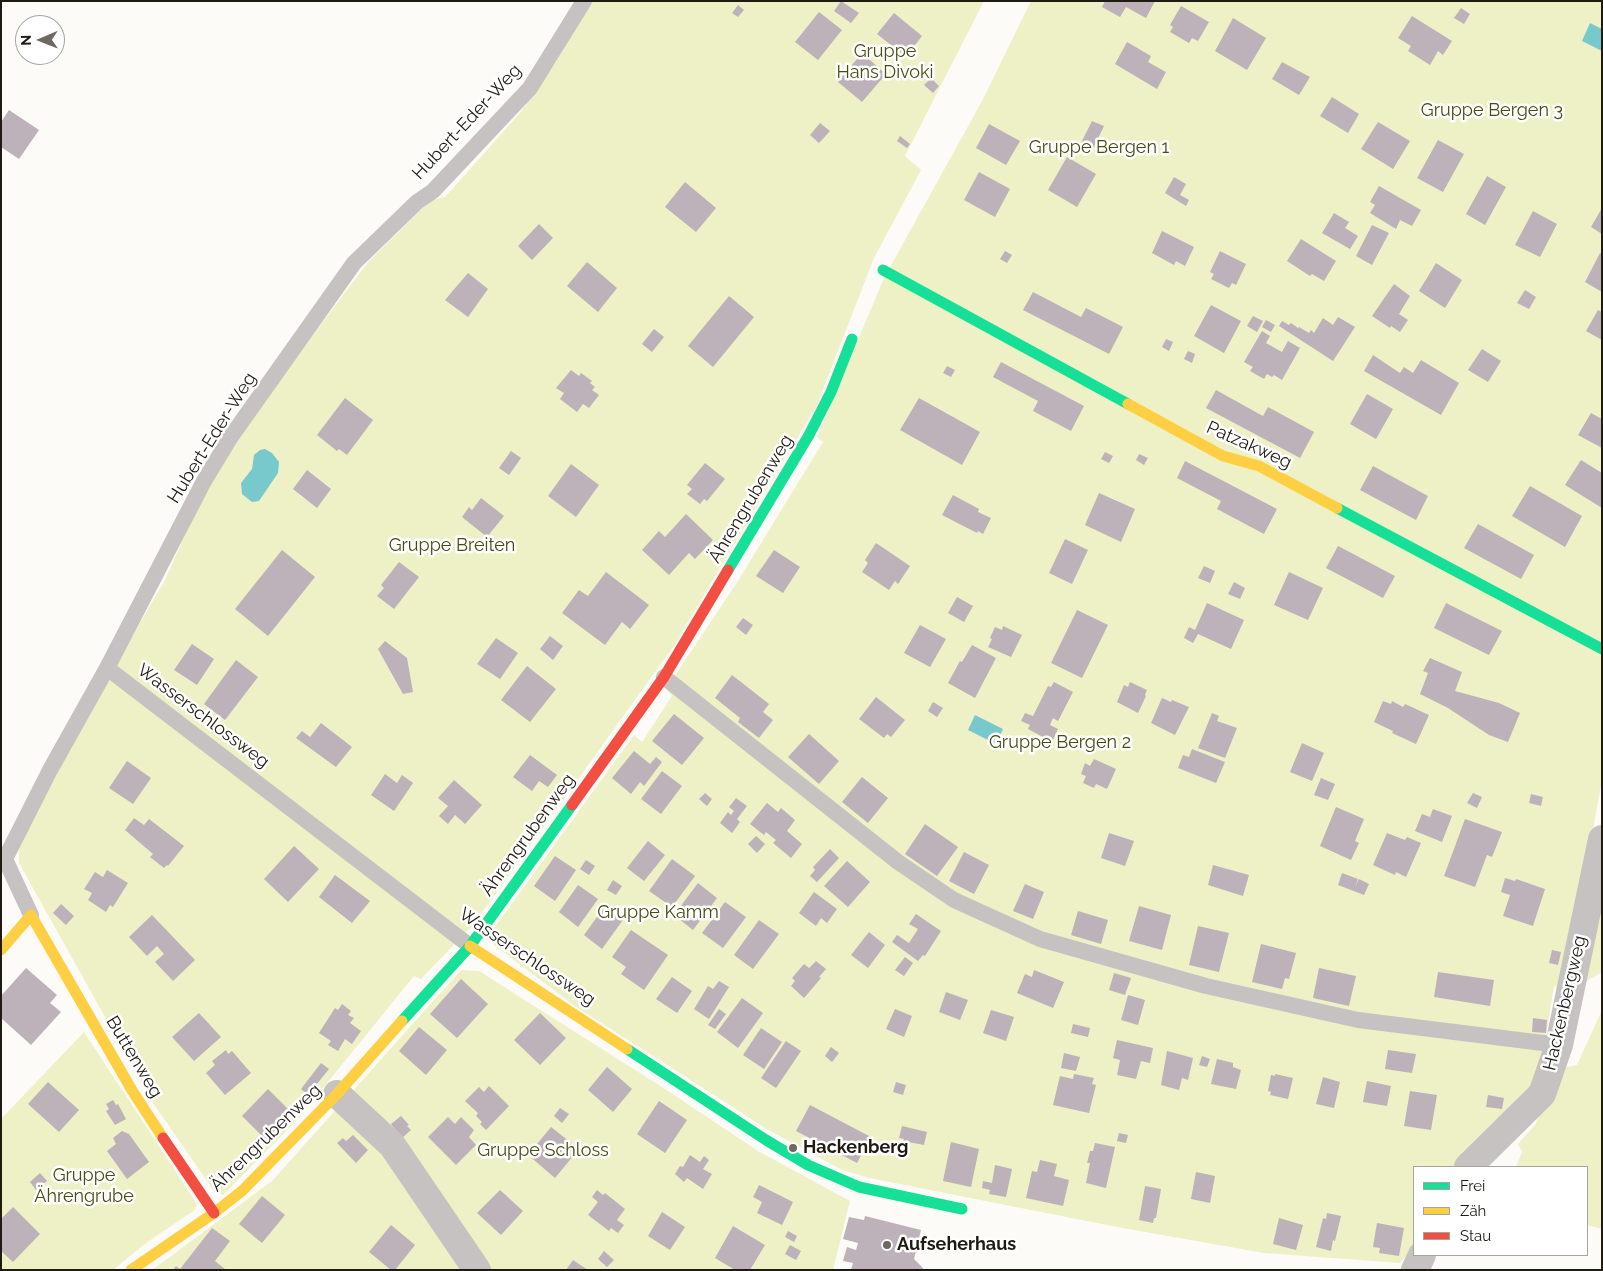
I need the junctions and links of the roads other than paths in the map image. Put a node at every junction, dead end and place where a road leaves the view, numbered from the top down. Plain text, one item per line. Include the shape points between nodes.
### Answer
1 (584, 1) edge
2 (883, 270) dead end
3 (852, 339) dead end
4 (1602, 649) edge
5 (107, 668) junction
6 (664, 677) junction
7 (1602, 839) edge
8 (31, 915) junction
9 (470, 946) junction
10 (1, 950) edge
11 (1560, 1045) junction
12 (337, 1094) junction
13 (1469, 1166) edge
14 (962, 1209) dead end
15 (214, 1213) junction
16 (1422, 1256) edge
17 (131, 1270) edge
18 (477, 1270) edge
19 (1415, 1270) edge

1 - 5 lane, Hubert-Eder-Weg via 530,88 433,191 417,202 354,262 230,438 204,481
2 - 4 street, Patzakweg via 1223,456 1259,466
3 - 6 street, Ährengrubenweg via 831,392 809,435
5 - 8 lane, Hubert-Eder-Weg via 5,860
5 - 9 lane, Wasserschlossweg
6 - 9 street, Ährengrubenweg
6 - 11 lane via 898,862 954,900 1040,939 1206,986 1358,1020
7 - 11 street, Hackenbergweg
8 - 10 street
8 - 15 street, Buttenweg via 133,1092
9 - 12 street, Ährengrubenweg
9 - 14 street, Wasserschlossweg via 808,1165 858,1187
11 - 13 street, Hackenbergweg via 1542,1094
12 - 15 street, Ährengrubenweg via 242,1191
12 - 18 street via 392,1145
15 - 17 street, Ährengrubenweg
16 - 19 street

